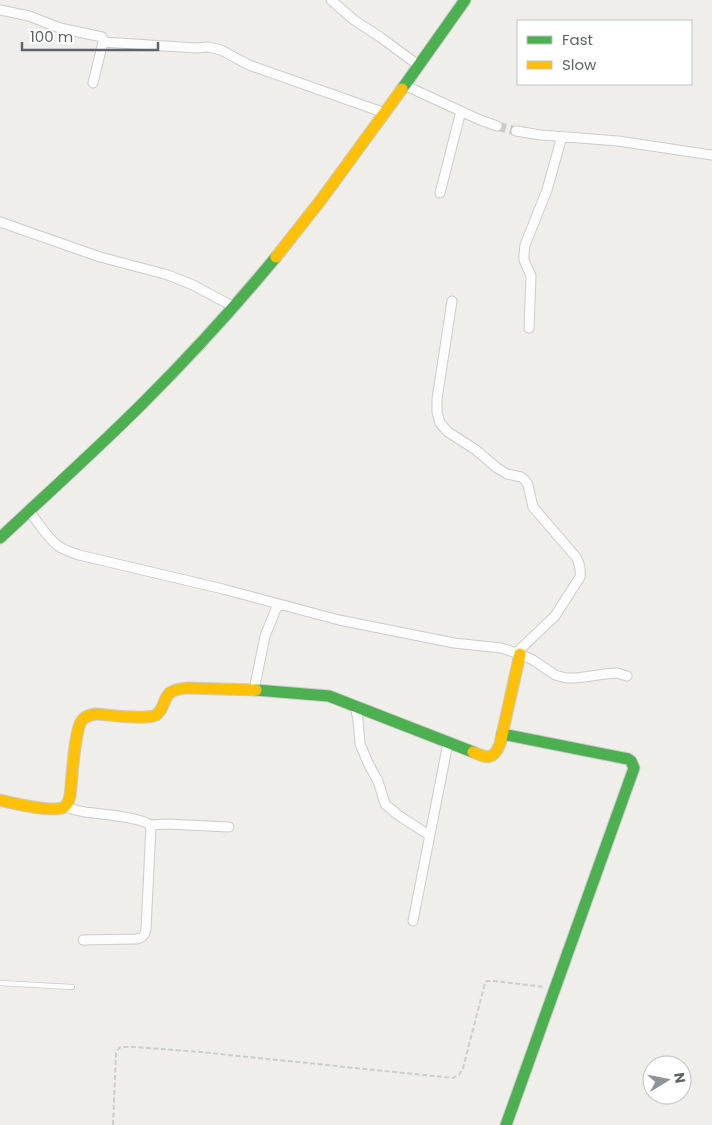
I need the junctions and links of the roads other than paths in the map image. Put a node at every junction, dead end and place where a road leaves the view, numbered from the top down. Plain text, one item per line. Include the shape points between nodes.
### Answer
1 (331, 0) edge
2 (465, 0) edge
3 (0, 10) edge
4 (103, 42) junction
5 (418, 65) junction
6 (93, 83) dead end
7 (404, 85) junction
8 (461, 111) junction
9 (385, 113) junction
10 (497, 126) tunnel mouth
11 (516, 131) tunnel mouth
12 (562, 136) junction
13 (712, 156) edge
14 (440, 193) dead end
15 (0, 222) edge
16 (452, 301) dead end
17 (234, 307) junction
18 (529, 328) dead end
19 (29, 511) junction
20 (0, 538) edge
21 (278, 604) junction
22 (519, 653) junction
23 (626, 676) dead end
24 (254, 690) junction
25 (355, 706) junction
26 (502, 734) junction
27 (448, 743) junction
28 (0, 800) edge
29 (66, 807) junction
30 (151, 825) junction
31 (229, 827) dead end
32 (429, 835) junction
33 (413, 921) dead end
34 (83, 940) dead end
35 (0, 983) edge
36 (72, 987) dead end
37 (506, 1125) edge

1 - 5 street
2 - 5 street
3 - 4 street via 99,36
4 - 6 street
4 - 9 street via 221,50 249,65
5 - 7 street
7 - 8 street
7 - 9 street
8 - 10 street
8 - 14 street
9 - 17 street via 305,222
11 - 12 street
12 - 13 street
12 - 18 street via 547,190 525,246 524,260 531,276
15 - 17 street via 100,257 168,275
16 - 22 street via 437,399 440,423 497,468 525,480 533,507 580,564 580,577 555,616
17 - 19 street via 144,402
19 - 20 street
19 - 21 street via 56,545 66,551
21 - 22 street via 358,624
21 - 24 street via 265,636
22 - 23 street via 555,675 566,678 617,673
22 - 26 street
24 - 25 street via 329,696
24 - 29 street via 176,689 166,697 157,715 96,714 83,718 77,733
25 - 27 street
25 - 32 street via 360,744 385,804
26 - 27 street via 497,752 491,757
26 - 37 street via 628,759 634,768
27 - 32 street
28 - 29 street via 47,808
29 - 30 street via 140,820
30 - 31 street
30 - 34 street via 145,934 136,940
32 - 33 street
35 - 36 lane

